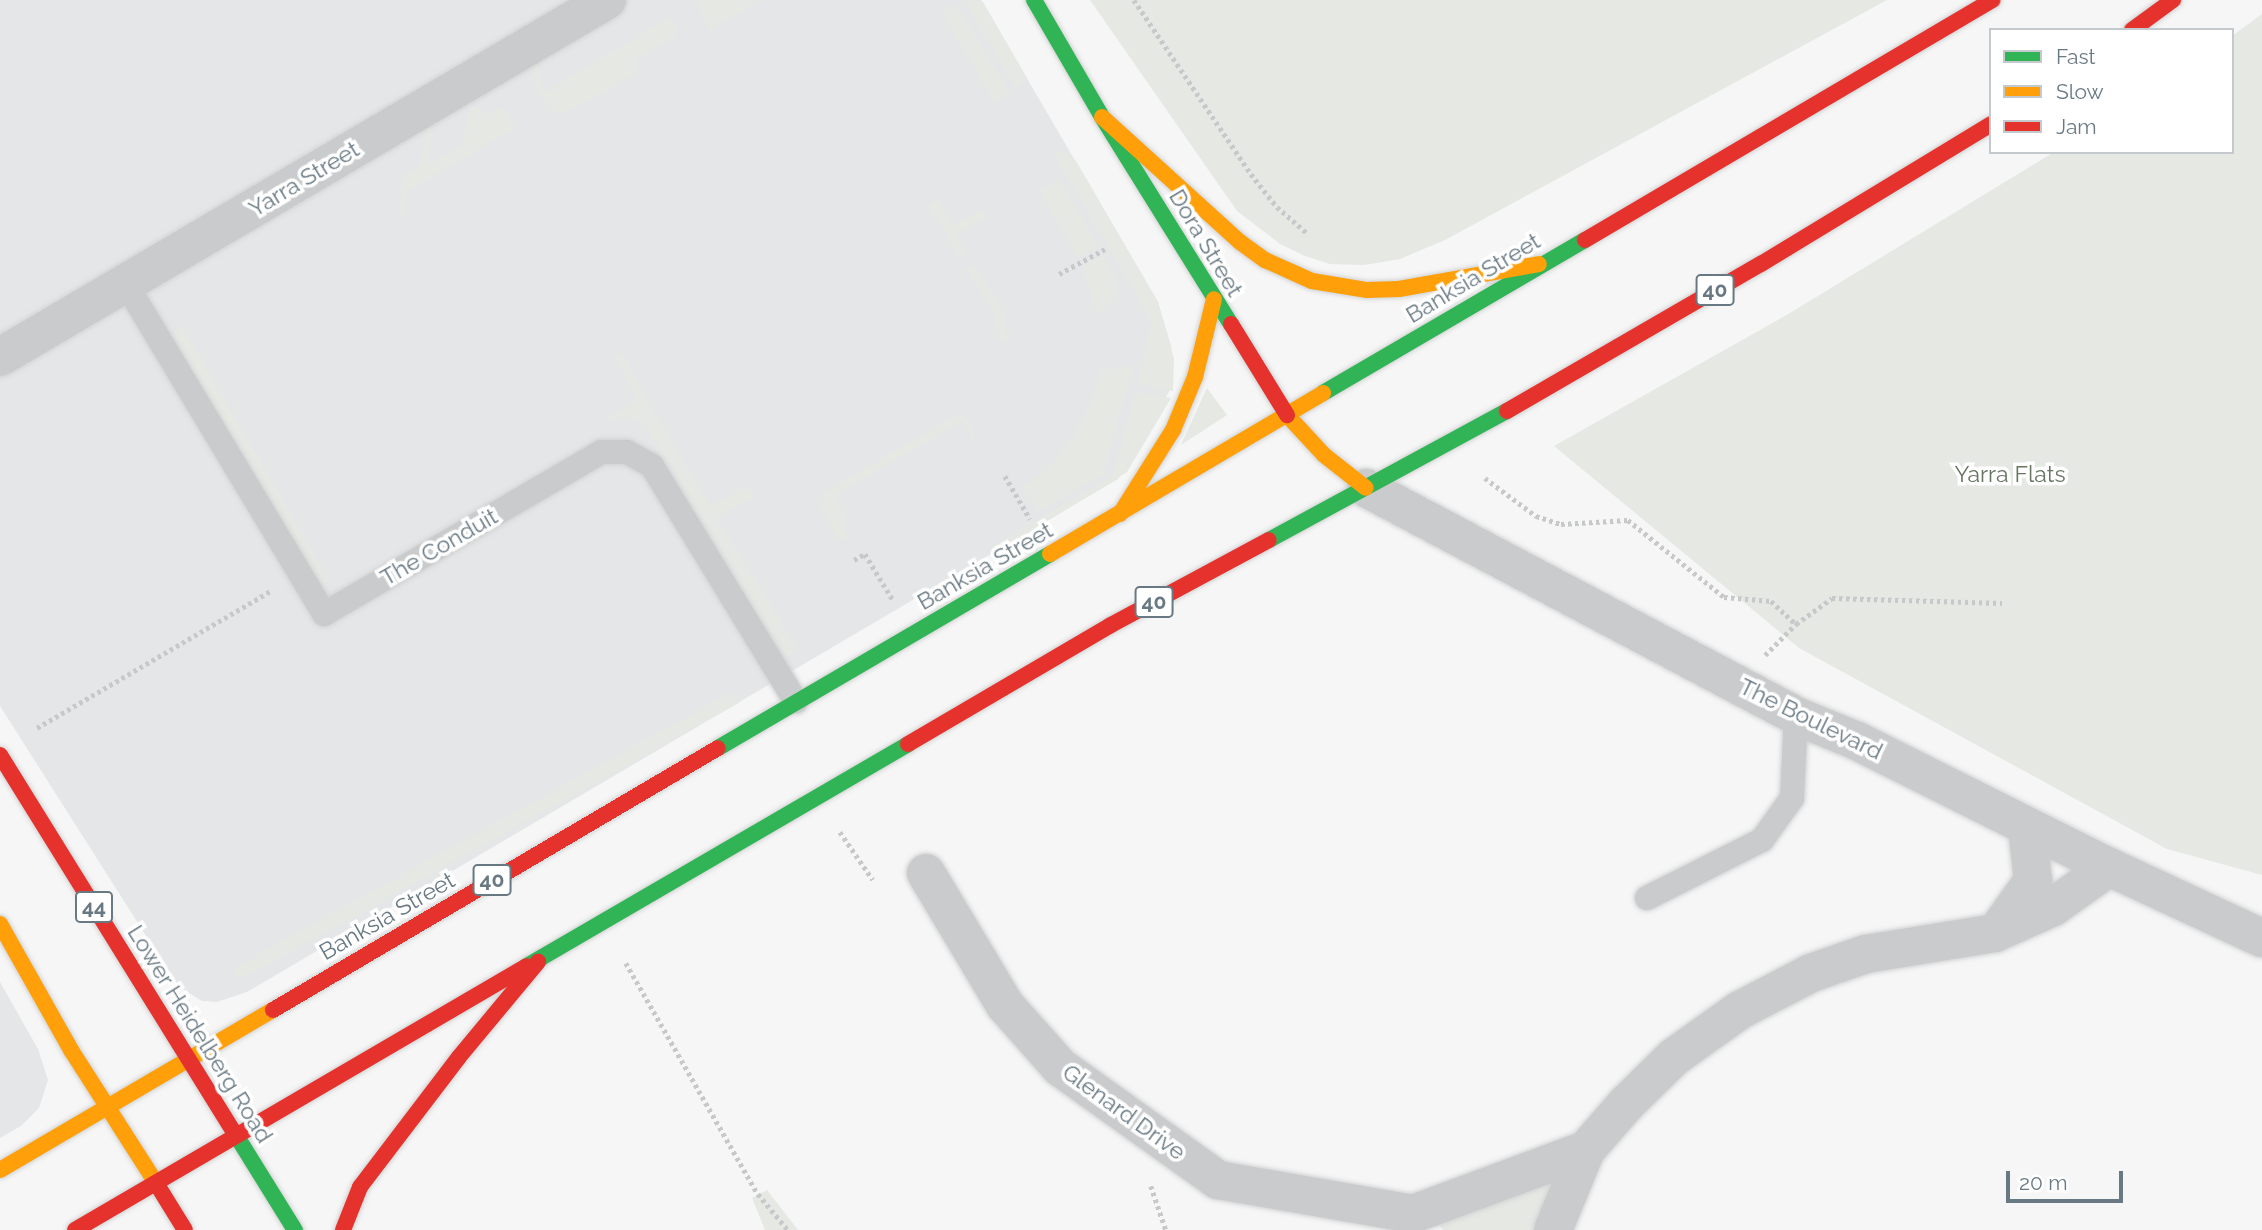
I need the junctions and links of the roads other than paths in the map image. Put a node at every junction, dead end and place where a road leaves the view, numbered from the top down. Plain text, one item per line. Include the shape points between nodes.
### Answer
1 (607, 0) edge
2 (1034, 0) edge
3 (1993, 0) edge
4 (2173, 0) edge
5 (2135, 28) edge
6 (1102, 117) junction
7 (1989, 125) edge
8 (1542, 264) junction
9 (126, 284) junction
10 (1214, 299) junction
11 (0, 357) edge
12 (1287, 415) junction
13 (1366, 488) junction
14 (1121, 513) junction
15 (796, 702) junction
16 (1796, 716) junction
17 (0, 755) edge
18 (2027, 827) junction
19 (2109, 867) junction
20 (926, 873) dead end
21 (1647, 898) dead end
22 (0, 924) edge
23 (1995, 933) junction
24 (2262, 938) edge
25 (544, 955) junction
26 (189, 1059) junction
27 (107, 1107) junction
28 (236, 1135) junction
29 (1586, 1150) junction
30 (0, 1170) edge
31 (156, 1183) junction
32 (1421, 1222) edge
33 (75, 1230) edge
34 (185, 1230) edge
35 (295, 1230) edge
36 (343, 1230) edge
37 (1553, 1230) edge

1 - 9 street, Yarra Street
2 - 6 main road, Dora Street
3 - 8 main road, Banksia Street / 40
4 - 5 main road
6 - 8 main road via 1240,242 1265,260 1312,281 1367,290 1399,289
6 - 10 main road, Dora Street
7 - 13 main road, 40 via 1761,264
8 - 12 main road, Banksia Street / 40
9 - 11 street, Yarra Street
9 - 15 lane, The Conduit via 324,614 601,452 628,452 652,466
10 - 12 main road, Dora Street
10 - 14 main road via 1195,377 1181,411 1158,458
12 - 13 main road, Dora Street via 1324,455
12 - 14 main road, Banksia Street / 40
13 - 16 street, The Boulevard
13 - 25 main road, 40 via 1111,625
14 - 15 main road, Banksia Street / 40
15 - 26 main road, Banksia Street / 40
16 - 18 street, The Boulevard via 1857,741
16 - 21 lane via 1792,798 1762,840
17 - 26 main road, Lower Heidelberg Road / 44
18 - 19 street, The Boulevard
18 - 23 street via 2033,881
19 - 23 street, Glenard Drive via 2053,907
19 - 24 street, The Boulevard
20 - 32 street, Glenard Drive via 1006,1005 1060,1067 1218,1180
22 - 27 main road
23 - 29 street, Glenard Drive via 1866,954 1811,973 1740,1010 1674,1057
25 - 28 main road, 40
25 - 36 main road via 467,1046 360,1187
26 - 27 main road, Banksia Street / 40
26 - 28 main road, Lower Heidelberg Road / 44
27 - 30 main road, Banksia Street / 40
27 - 31 main road
28 - 31 main road, 40
28 - 35 main road, Lower Heidelberg Road / 44
29 - 32 street, Glenard Drive
29 - 37 street, Glenard Drive
31 - 33 main road, 40
31 - 34 main road

